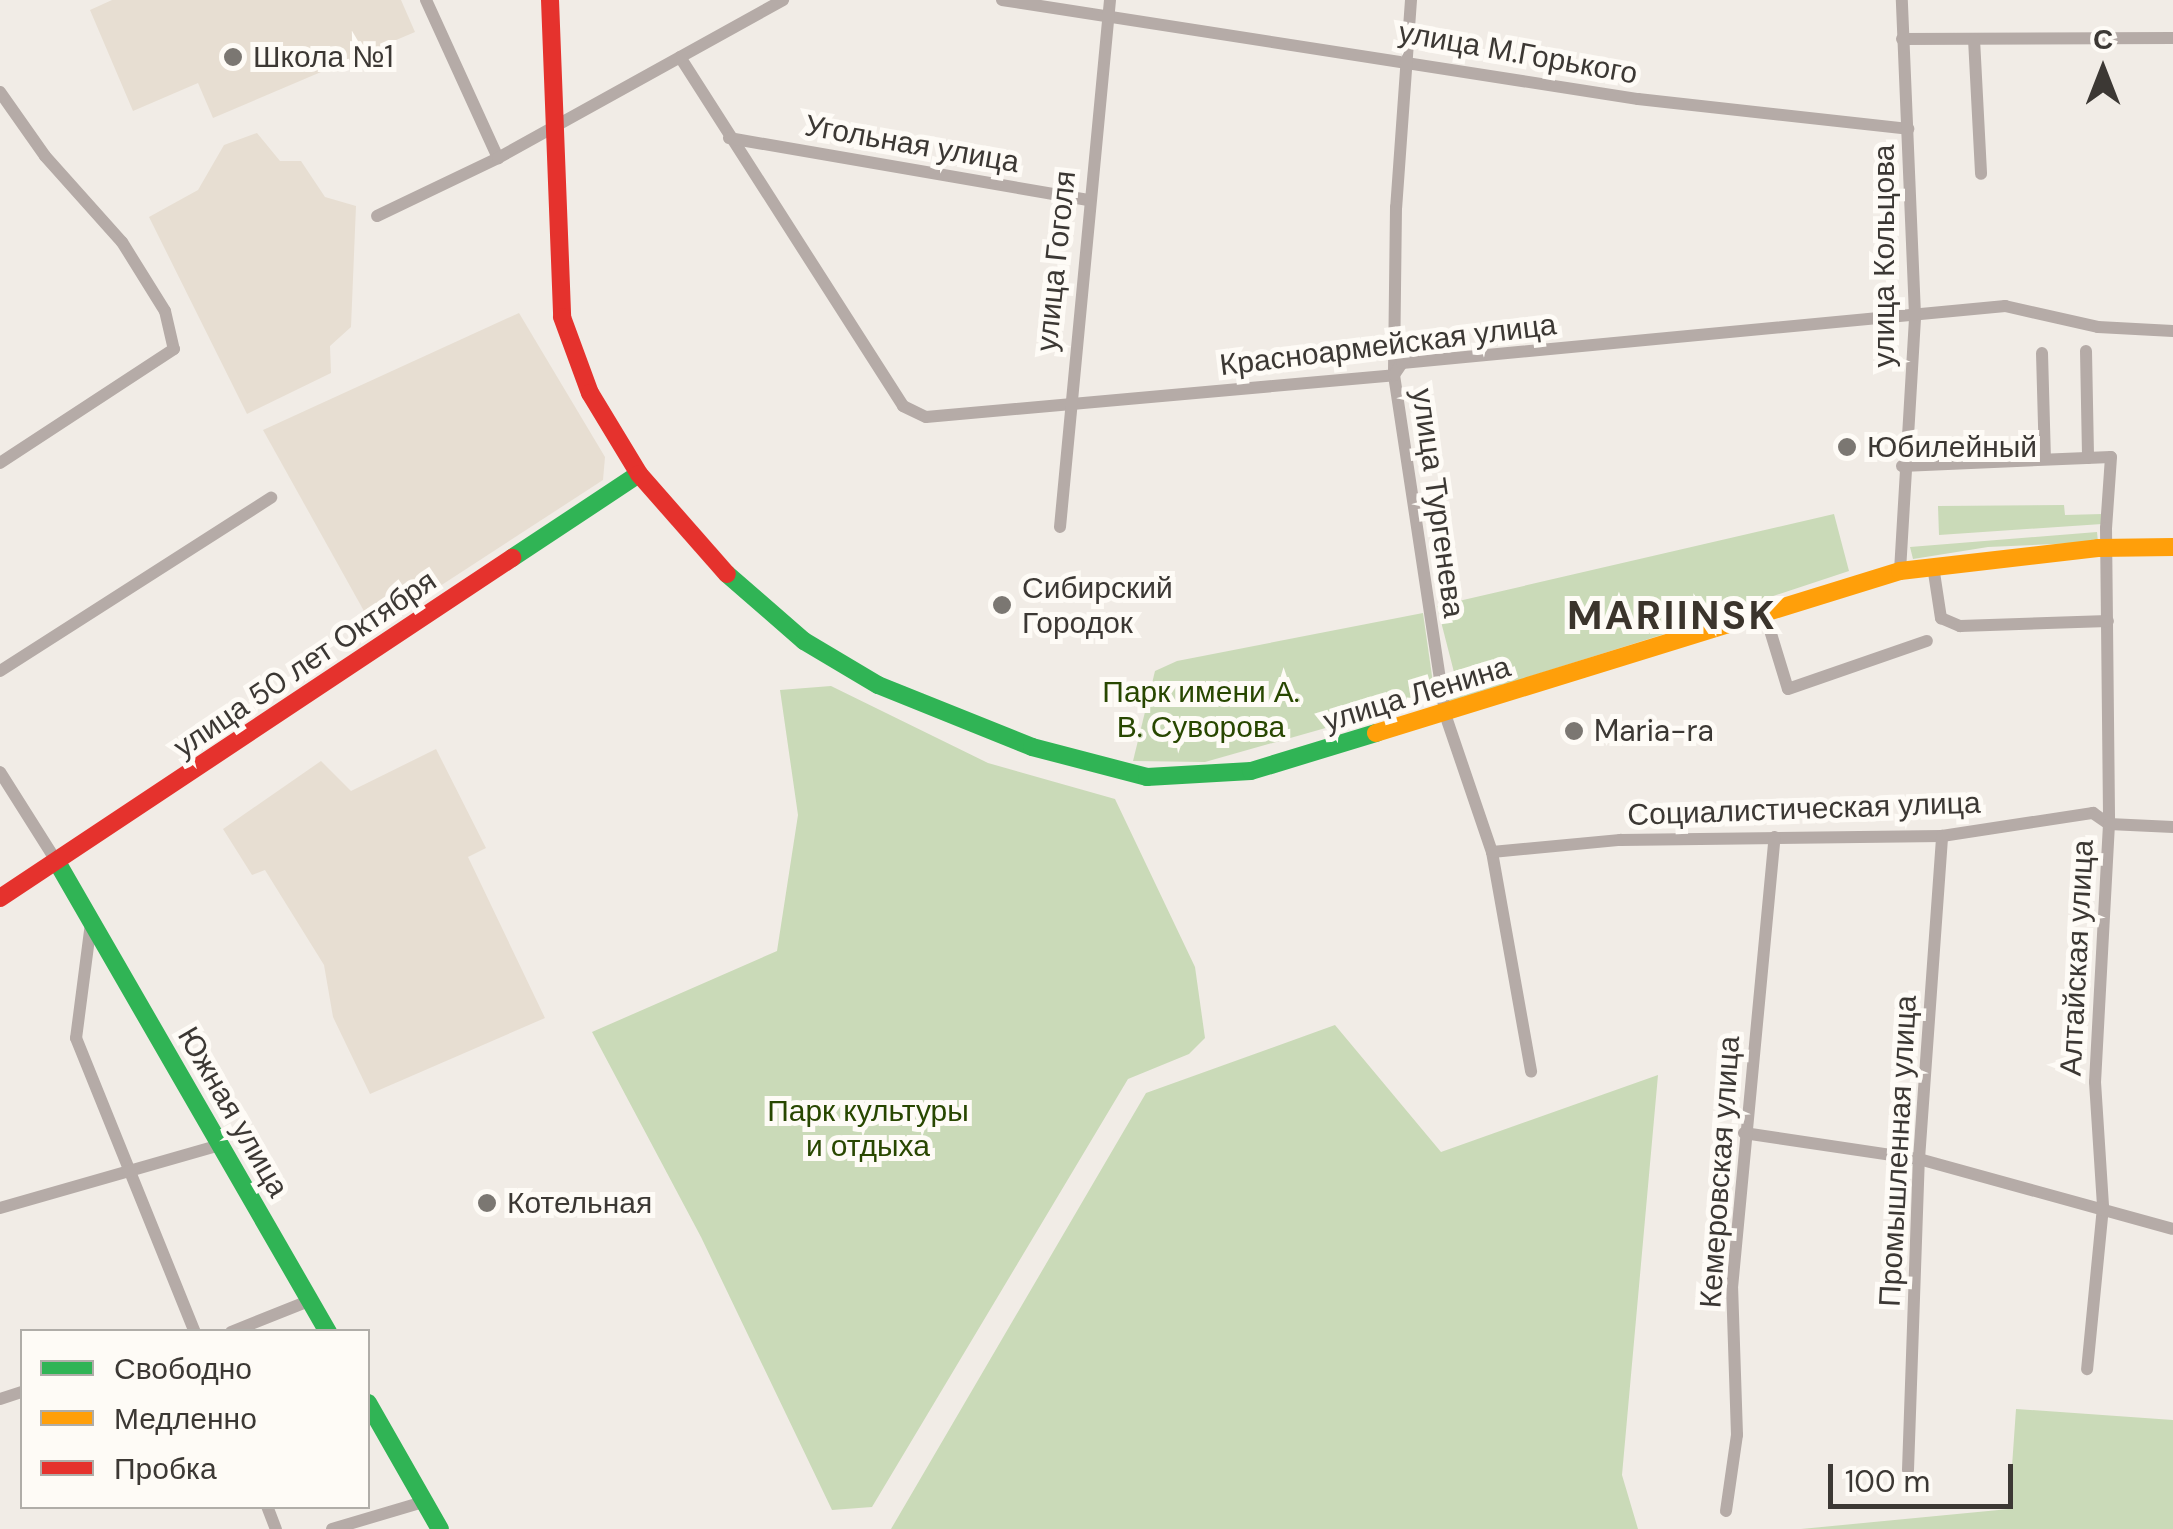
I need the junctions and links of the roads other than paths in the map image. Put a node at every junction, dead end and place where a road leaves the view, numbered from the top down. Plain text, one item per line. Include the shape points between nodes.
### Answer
1 (426, 0) edge
2 (550, 0) edge
3 (783, 0) edge
4 (1002, 0) edge
5 (1110, 0) edge
6 (1411, 0) edge
7 (1902, 0) edge
8 (1109, 16) junction
9 (2173, 38) edge
10 (1902, 39) junction
11 (1974, 39) junction
12 (680, 56) junction
13 (1406, 58) junction
14 (0, 92) edge
15 (556, 127) junction
16 (1908, 129) junction
17 (729, 138) junction
18 (498, 158) junction
19 (1981, 174) dead end
20 (1086, 200) junction
21 (377, 216) dead end
22 (1915, 315) junction
23 (2173, 331) edge
24 (2086, 351) dead end
25 (2042, 353) dead end
26 (1394, 376) junction
27 (1066, 405) junction
28 (2088, 458) junction
29 (2045, 460) junction
30 (0, 463) edge
31 (1902, 466) junction
32 (639, 474) junction
33 (270, 498) dead end
34 (1060, 528) dead end
35 (2106, 547) junction
36 (2173, 547) edge
37 (1932, 566) junction
38 (1900, 571) junction
39 (1764, 614) junction
40 (2108, 621) junction
41 (1927, 642) dead end
42 (0, 672) edge
43 (1446, 714) junction
44 (0, 772) edge
45 (2109, 824) junction
46 (2173, 827) edge
47 (1942, 836) junction
48 (1775, 837) junction
49 (1492, 852) junction
50 (57, 862) junction
51 (0, 898) edge
52 (92, 918) junction
53 (1531, 1072) dead end
54 (1744, 1133) junction
55 (219, 1145) junction
56 (1920, 1159) junction
57 (131, 1174) junction
58 (2103, 1207) junction
59 (0, 1208) edge
60 (2173, 1229) edge
61 (311, 1300) junction
62 (193, 1329) edge
63 (238, 1329) edge
64 (326, 1329) edge
65 (2087, 1369) dead end
66 (370, 1406) edge
67 (1908, 1470) dead end
68 (423, 1502) junction
69 (1726, 1511) dead end
70 (332, 1529) edge
71 (440, 1529) edge

1 - 18 street
2 - 15 main road, улица Ленина
3 - 12 street
4 - 8 street, улица М.Горького
5 - 8 street, улица Гоголя
6 - 13 street, улица Тургенева
7 - 10 street, улица Кольцова
8 - 13 street, улица М.Горького
8 - 20 street, улица Гоголя
9 - 11 street
10 - 11 street
10 - 16 street, улица Кольцова
11 - 19 street
12 - 15 street
12 - 17 street, Красноармейская улица
13 - 16 street, улица М.Горького via 1638,99
13 - 26 street, улица Тургенева
14 - 30 street via 44,156 122,242 165,311 174,350
15 - 18 street
15 - 32 main road, улица Ленина via 562,317 590,393
16 - 22 street, улица Кольцова
17 - 20 street, Угольная улица
17 - 27 street, Красноармейская улица via 903,406 926,416
18 - 21 street
20 - 27 street, улица Гоголя
22 - 23 street, Красноармейская улица via 2005,306 2098,327
22 - 26 street, Красноармейская улица via 1402,363
22 - 31 street, улица Кольцова
24 - 28 street
25 - 29 street
26 - 27 street, Красноармейская улица
26 - 43 street, улица Тургенева
27 - 34 street, улица Гоголя
28 - 29 street
28 - 35 street, Алтайская улица via 2112,457
29 - 31 street
31 - 38 street, улица Кольцова
32 - 43 main road, улица Ленина via 735,583 804,642 902,696 1088,765 1199,779 1252,771
32 - 50 main road, улица 50 лет Октября
33 - 42 street
35 - 36 main road, улица Ленина
35 - 37 main road, улица Ленина
35 - 40 street, Алтайская улица
37 - 38 main road, улица Ленина
37 - 40 street via 1942,618 1960,626
38 - 39 main road, улица Ленина
39 - 41 street via 1788,689
39 - 43 main road, улица Ленина
40 - 45 street, Алтайская улица
43 - 49 street, улица Тургенева
44 - 50 street
45 - 46 street, Социалистическая улица
45 - 47 street, Социалистическая улица via 2093,813
45 - 58 street, Алтайская улица via 2095,1082
47 - 48 street, Социалистическая улица
47 - 56 street, Промышленная улица
48 - 49 street, Социалистическая улица via 1620,840
48 - 54 street, Кемеровская улица
49 - 53 street, улица Тургенева
50 - 51 main road, улица 50 лет Октября
50 - 52 main road, Южная улица
52 - 55 main road, Южная улица
52 - 57 street via 76,1038
54 - 56 street
54 - 69 street, Кемеровская улица via 1732,1288 1737,1435
55 - 57 street
55 - 61 main road, Южная улица
56 - 58 street
56 - 67 street, Промышленная улица
57 - 59 street
57 - 62 street
58 - 60 street
58 - 65 street, Алтайская улица
61 - 63 street
61 - 64 main road, Южная улица
66 - 68 main road
68 - 70 street
68 - 71 main road

